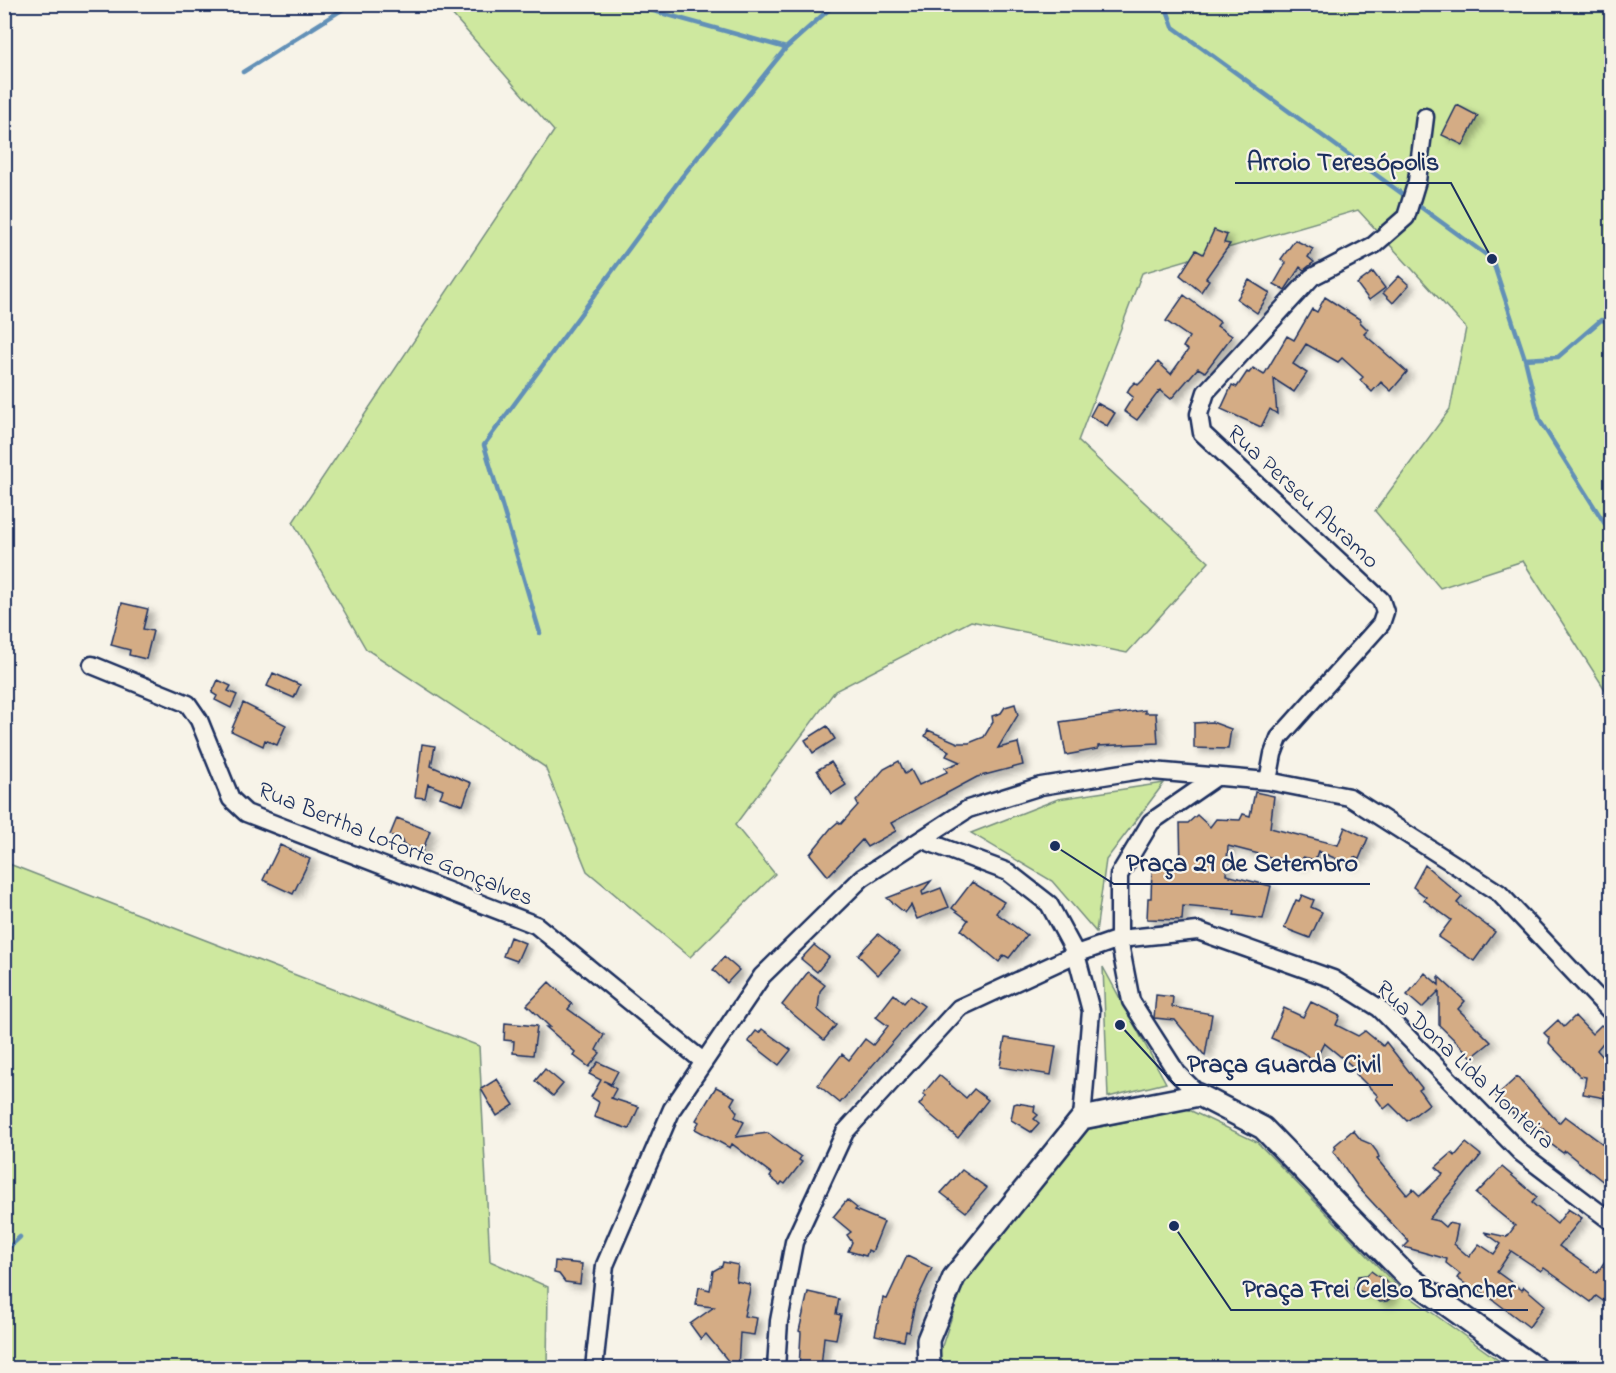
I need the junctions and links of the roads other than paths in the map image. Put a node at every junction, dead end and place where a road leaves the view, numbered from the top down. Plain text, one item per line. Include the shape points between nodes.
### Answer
1 (1425, 117) dead end
2 (92, 666) dead end
3 (1216, 777) junction
4 (1268, 781) junction
5 (923, 840) junction
6 (1119, 939) junction
7 (1076, 954) junction
8 (1611, 1013) edge
9 (704, 1062) junction
10 (1199, 1095) junction
11 (1082, 1118) junction
12 (1611, 1222) edge
13 (594, 1368) edge
14 (776, 1368) edge
15 (929, 1368) edge
16 (1534, 1368) edge

1 - 4 street, Rua Perseu Abramo via 1417,180 1406,217 1374,245 1312,277 1206,392 1198,414 1202,434 1381,600 1385,612 1381,624 1280,738
2 - 9 street, Rua Bertha Loforte Gonçalves via 188,704 231,799 246,813 536,925
3 - 4 street
3 - 5 street via 1141,770 1041,786 968,809
3 - 6 street via 1151,822 1119,875
4 - 8 street via 1349,797 1498,893
5 - 7 street via 1008,872 1049,904
5 - 9 street via 862,878 762,976
6 - 7 street, Rua Dona Lida Monteira
6 - 10 street via 1131,1001 1178,1073
6 - 12 street, Rua Dona Lida Monteira via 1198,931 1333,979 1379,1008 1521,1153
7 - 11 street via 1091,1011
7 - 14 street, Rua Dona Lida Monteira via 959,1008 845,1132 794,1242 779,1321
9 - 13 street via 672,1109 605,1265
10 - 11 street
10 - 16 street via 1263,1128 1407,1276
11 - 15 street via 954,1277 928,1340

